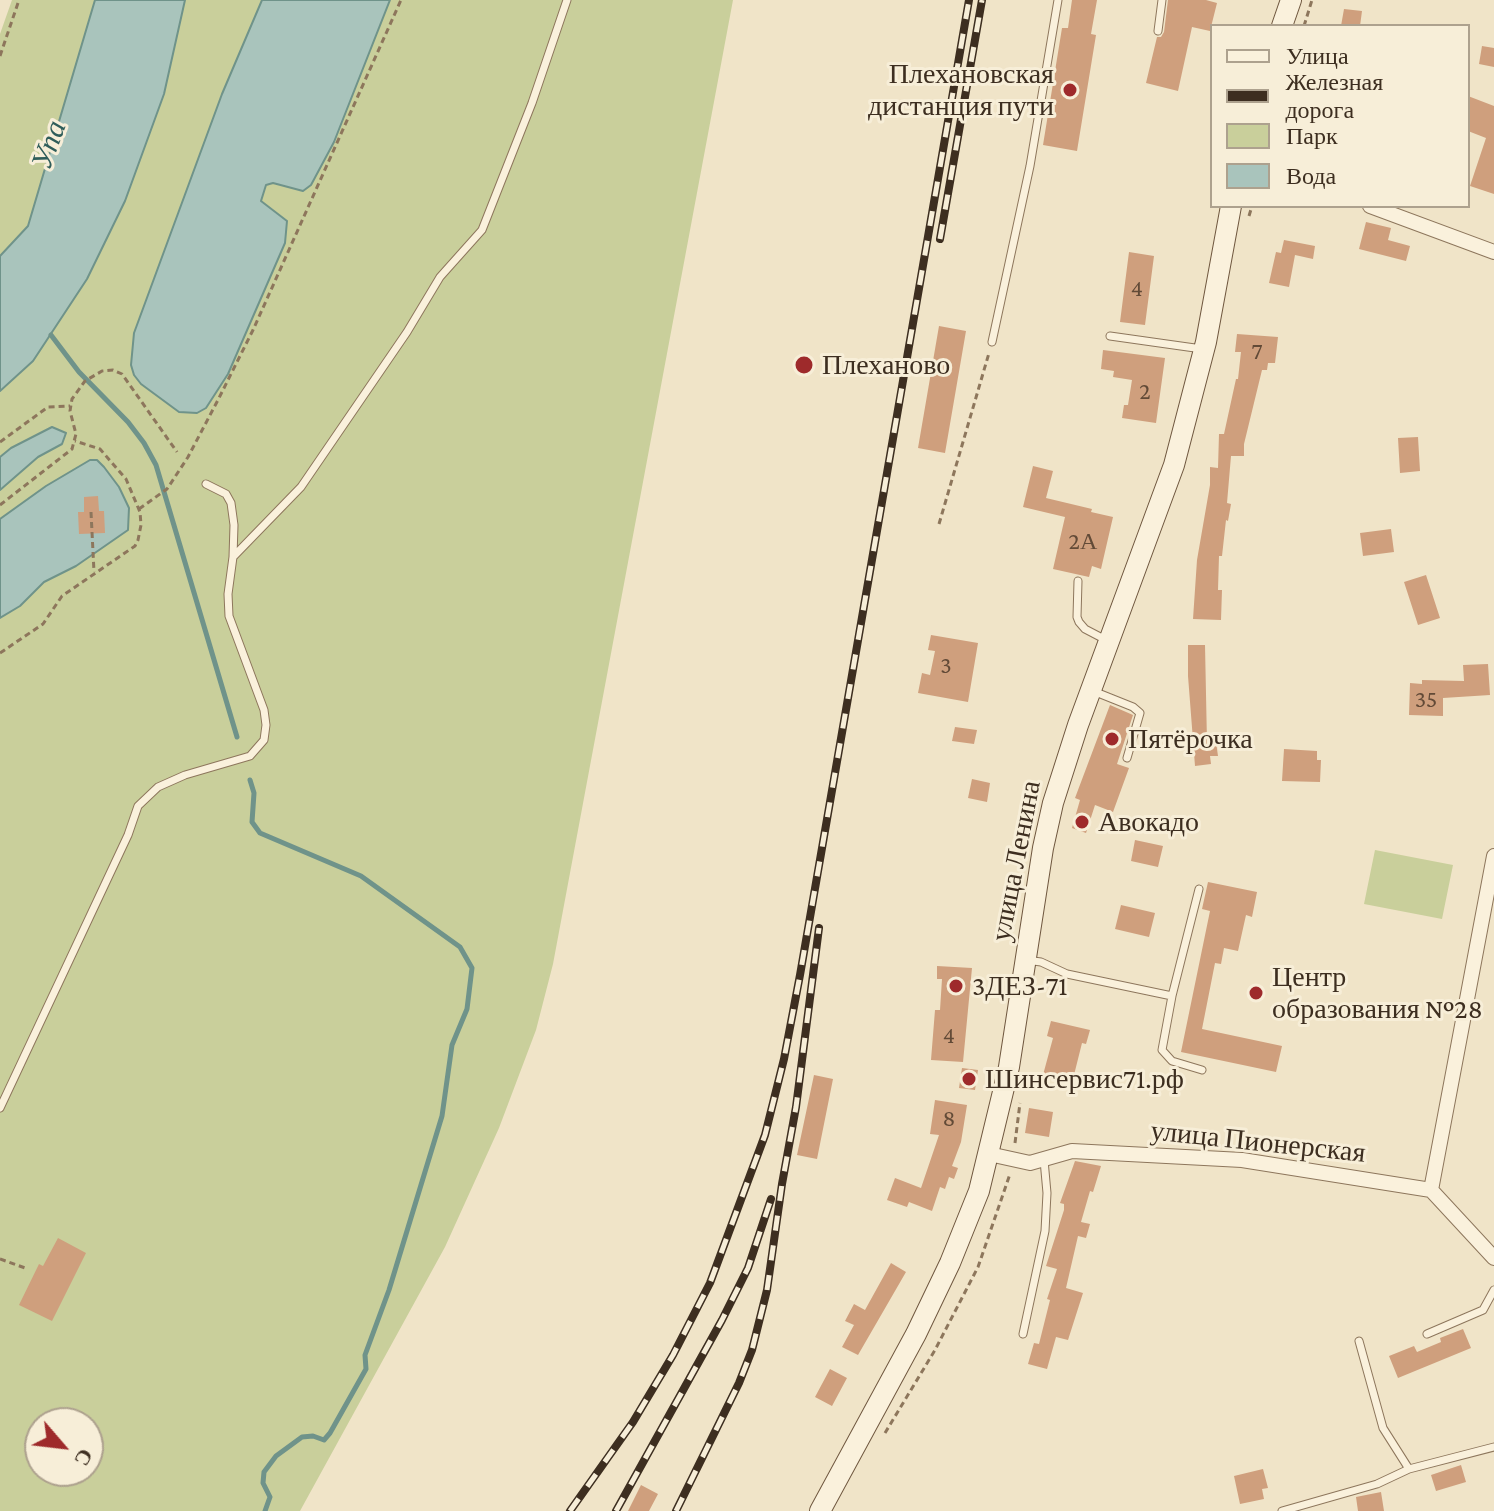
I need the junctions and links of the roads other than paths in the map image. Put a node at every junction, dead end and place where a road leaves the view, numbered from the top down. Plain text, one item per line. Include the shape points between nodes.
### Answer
1 (567, 0) edge
2 (1058, 0) edge
3 (1162, 0) edge
4 (1291, 0) edge
5 (1283, 24) edge
6 (1158, 31) dead end
7 (1231, 208) edge
8 (1375, 208) edge
9 (1494, 252) edge
10 (1110, 336) dead end
11 (992, 342) road end
12 (1204, 349) junction
13 (206, 484) dead end
14 (233, 557) junction
15 (1078, 581) dead end
16 (1110, 642) junction
17 (1091, 690) junction
18 (1127, 758) dead end
19 (1494, 856) edge
20 (1199, 889) dead end
21 (1025, 959) junction
22 (1172, 996) junction
23 (1202, 1070) dead end
24 (0, 1108) edge
25 (989, 1154) junction
26 (1044, 1160) junction
27 (1431, 1190) junction
28 (1494, 1258) edge
29 (1494, 1290) edge
30 (1023, 1334) dead end
31 (1427, 1334) dead end
32 (1359, 1341) dead end
33 (1494, 1447) edge
34 (1409, 1469) junction
35 (820, 1511) edge
36 (1282, 1511) edge

1 - 14 lane via 482,230 440,277 301,487
2 - 11 lane
3 - 6 lane
4 - 5 main road
7 - 12 main road, улица Ленина
8 - 9 street
10 - 12 lane
12 - 16 main road, улица Ленина via 1174,465
13 - 14 lane via 226,494 231,503
14 - 24 lane via 229,616 264,710 264,740 250,756 158,787 138,806
15 - 16 lane via 1079,622
16 - 17 main road, улица Ленина
17 - 18 lane via 1140,713
17 - 21 main road, улица Ленина via 1053,803
19 - 27 street
20 - 22 lane
21 - 22 lane via 1067,974
21 - 25 main road, улица Ленина
22 - 23 lane via 1162,1050 1172,1061
25 - 26 street, улица Пионерская via 1030,1163
25 - 35 main road, улица Ленина via 979,1191 930,1305
26 - 27 street, улица Пионерская via 1072,1151 1242,1160
26 - 30 lane via 1045,1231
27 - 28 street
29 - 31 lane via 1483,1310
32 - 34 lane via 1383,1428
33 - 34 lane
34 - 36 lane via 1377,1484

